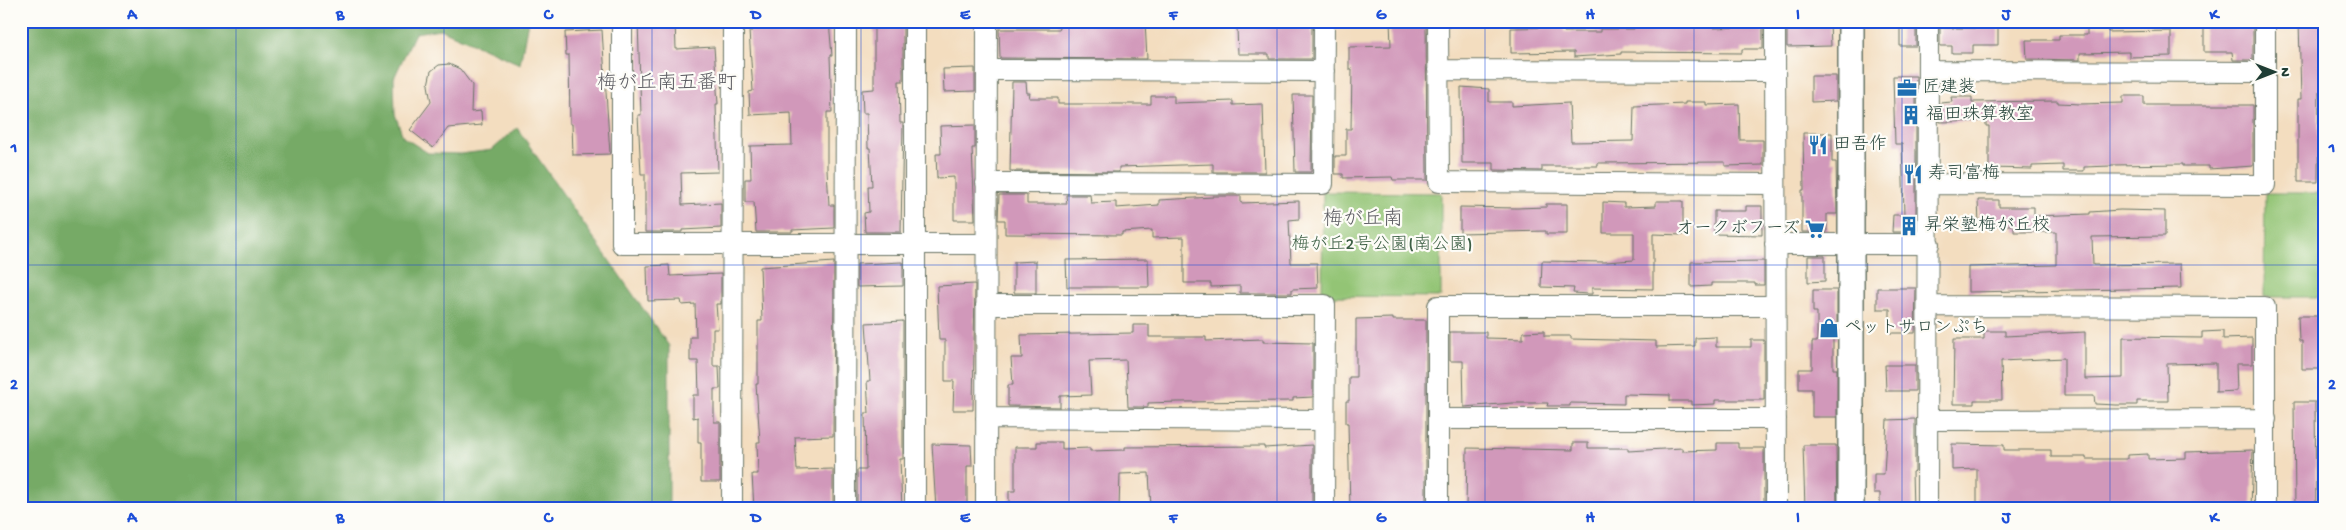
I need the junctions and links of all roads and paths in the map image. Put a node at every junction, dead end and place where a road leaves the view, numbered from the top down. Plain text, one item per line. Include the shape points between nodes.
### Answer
1 (622, 21) edge
2 (733, 21) edge
3 (846, 21) edge
4 (915, 21) edge
5 (987, 21) edge
6 (1324, 21) edge
7 (1438, 21) edge
8 (1775, 21) edge
9 (1852, 21) edge
10 (1928, 21) edge
11 (2265, 21) edge
12 (987, 70) junction
13 (1438, 70) junction
14 (1324, 71) junction
15 (1775, 71) junction
16 (1928, 71) junction
17 (2265, 72) junction
18 (986, 183) junction
19 (1775, 184) junction
20 (1928, 184) junction
21 (732, 244) junction
22 (845, 244) junction
23 (915, 244) junction
24 (986, 244) junction
25 (1775, 244) junction
26 (1851, 244) junction
27 (1929, 244) junction
28 (986, 305) junction
29 (1775, 306) junction
30 (1929, 306) junction
31 (986, 418) junction
32 (1439, 419) junction
33 (1776, 419) junction
34 (2266, 419) junction
35 (1324, 420) junction
36 (1927, 420) junction
37 (732, 509) edge
38 (845, 509) edge
39 (915, 509) edge
40 (986, 509) edge
41 (1324, 509) edge
42 (1438, 509) edge
43 (1776, 509) edge
44 (1851, 509) edge
45 (1927, 509) edge
46 (2265, 509) edge

1 - 21 street via 622,244
2 - 21 street
3 - 22 street
4 - 23 street
5 - 12 street
6 - 14 street
7 - 13 street
8 - 15 street
9 - 26 street
10 - 16 street
11 - 17 street
12 - 14 street
12 - 18 street
13 - 15 street
13 - 19 street via 1439,182
14 - 18 street via 1323,184
15 - 19 street
16 - 17 street
16 - 20 street
17 - 20 street via 2266,185
18 - 24 street
19 - 25 street
20 - 27 street
21 - 22 street
21 - 37 street
22 - 23 street
22 - 38 street
23 - 24 street
23 - 39 street
24 - 28 street
25 - 26 street
25 - 29 street
26 - 27 street
26 - 44 street
27 - 30 street
28 - 31 street
28 - 35 street via 1325,305
29 - 32 street via 1438,306
29 - 33 street
30 - 34 street via 2266,307
30 - 36 street
31 - 35 street
31 - 40 street
32 - 33 street
32 - 42 street
33 - 43 street
34 - 36 street
34 - 46 street
35 - 41 street
36 - 45 street

